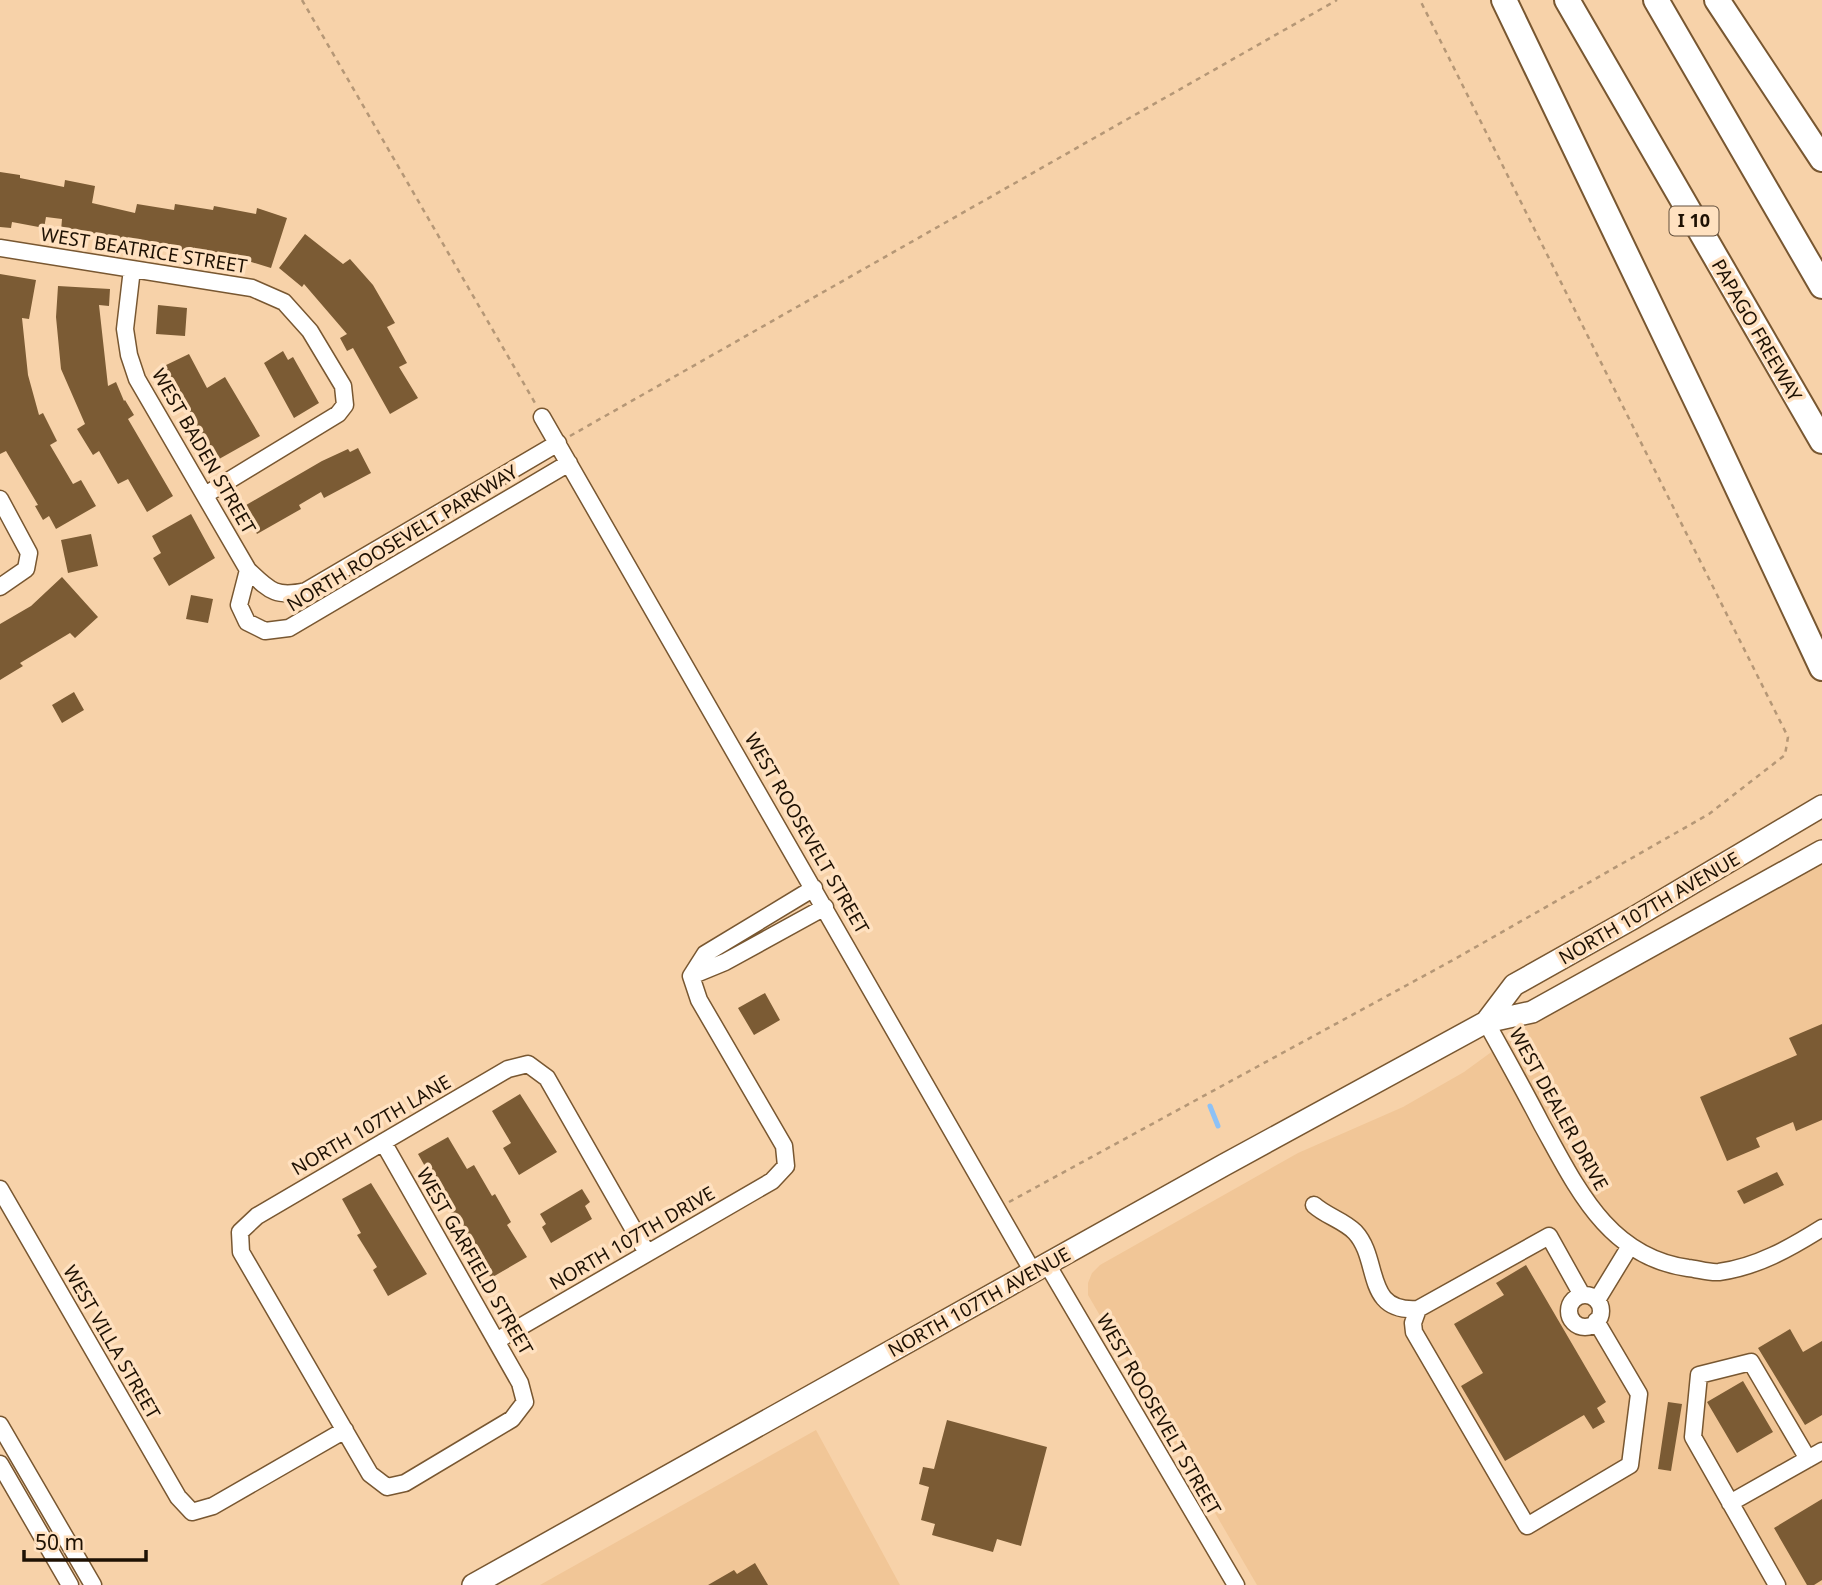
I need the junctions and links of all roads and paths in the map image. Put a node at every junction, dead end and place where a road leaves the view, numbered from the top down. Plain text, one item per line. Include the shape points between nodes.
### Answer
1 (302, 0) edge
2 (1337, 0) edge
3 (1420, 0) edge
4 (1504, 0) edge
5 (1567, 0) edge
6 (1656, 0) edge
7 (1717, 0) edge
8 (1822, 159) edge
9 (0, 248) edge
10 (132, 269) junction
11 (1822, 286) edge
12 (542, 417) joint
13 (1822, 441) edge
14 (558, 443) junction
15 (569, 463) junction
16 (205, 495) junction
17 (0, 499) edge
18 (354, 563) junction
19 (248, 570) junction
20 (366, 584) junction
21 (0, 587) edge
22 (1822, 668) edge
23 (1822, 806) edge
24 (1822, 851) edge
25 (814, 888) junction
26 (825, 906) junction
27 (726, 940) junction
28 (736, 957) junction
29 (691, 976) junction
30 (1486, 1022) junction
31 (383, 1143) junction
32 (0, 1189) edge
33 (1314, 1205) dead end
34 (997, 1208) junction
35 (1820, 1233) edge
36 (1630, 1246) junction
37 (648, 1253) junction
38 (1040, 1268) junction
39 (1589, 1298) junction
40 (1418, 1309) junction
41 (1596, 1321) junction
42 (496, 1341) junction
43 (0, 1425) edge
44 (345, 1430) junction
45 (1815, 1455) edge
46 (0, 1464) edge
47 (1730, 1503) junction
48 (498, 1579) edge
49 (69, 1585) edge
50 (93, 1585) edge
51 (472, 1585) edge
52 (1236, 1585) edge
53 (1777, 1585) edge

1 - 12 path
2 - 14 path
3 - 34 path via 1788,737 1785,755 1698,821
4 - 22 highway
5 - 13 highway, PAPAGO FREEWAY / I 10
6 - 11 highway
7 - 8 highway
9 - 10 street, WEST BEATRICE STREET
10 - 16 street, WEST BADEN STREET via 125,329 137,380
10 - 16 street, WEST BEATRICE STREET via 252,289 284,302 310,331 343,386 345,405 338,414
12 - 14 street, WEST ROOSEVELT STREET
14 - 15 street, WEST ROOSEVELT STREET
14 - 18 street, NORTH ROOSEVELT PARKWAY
15 - 20 street, NORTH ROOSEVELT PARKWAY
15 - 25 street, WEST ROOSEVELT STREET
16 - 19 street, WEST BADEN STREET
17 - 21 street via 29,553 26,569
18 - 19 street, NORTH ROOSEVELT PARKWAY via 306,591 288,595 270,591
18 - 20 street
19 - 20 street, NORTH ROOSEVELT PARKWAY via 239,605 247,622 265,631 289,628
23 - 30 main road, NORTH 107TH AVENUE via 1514,985
24 - 30 main road, NORTH 107TH AVENUE via 1532,1012
25 - 26 street, WEST ROOSEVELT STREET
25 - 27 street
26 - 28 street
26 - 34 street, WEST ROOSEVELT STREET
27 - 28 street
27 - 29 street via 705,954
28 - 29 street
29 - 37 street, NORTH 107TH DRIVE via 699,1000 784,1146 786,1166 772,1181
30 - 36 street, WEST DEALER DRIVE via 1581,1195
30 - 38 main road, NORTH 107TH AVENUE
31 - 37 street, NORTH 107TH LANE via 508,1069 528,1064 547,1078
31 - 42 street, WEST GARFIELD STREET
31 - 44 street, NORTH 107TH LANE via 257,1216 240,1232 241,1252
32 - 44 street, WEST VILLA STREET via 178,1496 192,1512 213,1506
33 - 40 street via 1354,1231 1365,1246 1383,1298 1405,1310
34 - 38 street, WEST ROOSEVELT STREET
35 - 36 street, WEST DEALER DRIVE via 1774,1256 1717,1272 1659,1262
36 - 39 street
37 - 42 street, NORTH 107TH DRIVE
38 - 48 main road, NORTH 107TH AVENUE
38 - 52 street, WEST ROOSEVELT STREET
39 - 40 street via 1549,1236
39 - 41 street via 1601,1309
39 - 41 street via 1577,1297 1571,1305 1572,1320 1585,1326
40 - 41 street via 1414,1332 1527,1526 1630,1465 1639,1394
42 - 44 street, WEST GARFIELD STREET via 520,1383 525,1402 512,1419 405,1483 387,1487 370,1474
43 - 50 street
45 - 47 street
45 - 47 street via 1751,1362 1699,1375 1693,1437
46 - 49 street
47 - 53 street
48 - 51 main road, NORTH 107TH AVENUE

